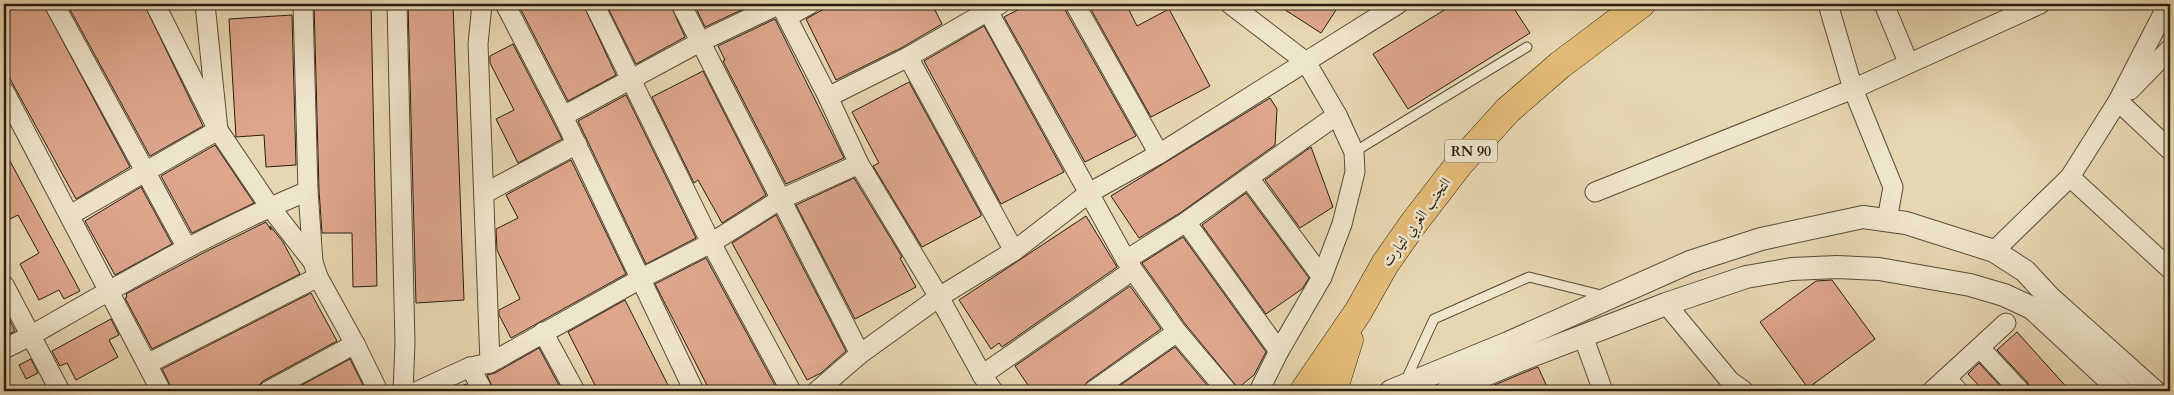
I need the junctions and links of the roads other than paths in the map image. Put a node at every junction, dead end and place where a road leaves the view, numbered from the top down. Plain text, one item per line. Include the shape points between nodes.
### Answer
1 (54, 4) edge
2 (155, 4) edge
3 (204, 4) edge
4 (303, 4) edge
5 (397, 4) edge
6 (482, 4) edge
7 (505, 4) edge
8 (594, 4) edge
9 (681, 4) edge
10 (810, 4) edge
11 (1075, 4) edge
12 (1230, 4) edge
13 (1398, 4) edge
14 (1641, 4) edge
15 (1651, 4) edge
16 (1828, 4) edge
17 (1884, 4) edge
18 (2040, 4) edge
19 (991, 6) edge
20 (782, 8) edge
21 (2165, 14) edge
22 (1619, 22) junction
23 (700, 42) junction
24 (1527, 47) dead end
25 (2170, 49) edge
26 (908, 57) junction
27 (1306, 62) junction
28 (1908, 62) junction
29 (631, 80) junction
30 (1854, 89) junction
31 (4, 91) edge
32 (828, 97) junction
33 (2118, 101) junction
34 (1338, 115) junction
35 (563, 116) junction
36 (218, 130) junction
37 (577, 144) junction
38 (2170, 150) edge
39 (1354, 152) junction
40 (1159, 154) junction
41 (859, 164) junction
42 (146, 172) junction
43 (2070, 177) junction
44 (1249, 178) junction
45 (308, 191) junction
46 (1594, 192) dead end
47 (485, 193) junction
48 (1088, 193) junction
49 (781, 199) junction
50 (270, 207) junction
51 (70, 215) junction
52 (1887, 220) junction
53 (1186, 222) junction
54 (711, 243) junction
55 (187, 248) junction
56 (1014, 251) junction
57 (1994, 251) junction
58 (1129, 265) junction
59 (2170, 269) edge
60 (316, 270) junction
61 (1322, 277) junction
62 (642, 278) junction
63 (4, 285) edge
64 (110, 291) junction
65 (939, 297) junction
66 (1610, 297) junction
67 (1666, 304) junction
68 (1358, 312) junction
69 (2006, 323) dead end
70 (543, 332) junction
71 (1177, 332) junction
72 (30, 336) junction
73 (1582, 336) junction
74 (355, 344) junction
75 (1980, 348) junction
76 (4, 349) edge
77 (1279, 351) junction
78 (860, 354) junction
79 (490, 363) junction
80 (147, 364) junction
81 (470, 367) junction
82 (982, 375) junction
83 (1952, 385) edge
84 (154, 389) edge
85 (1397, 389) edge
86 (60, 391) edge
87 (268, 391) edge
88 (378, 391) edge
89 (403, 391) edge
90 (418, 391) edge
91 (483, 391) edge
92 (575, 391) edge
93 (694, 391) edge
94 (791, 391) edge
95 (817, 391) edge
96 (993, 391) edge
97 (1093, 391) edge
98 (1227, 391) edge
99 (1258, 391) edge
100 (1304, 391) edge
101 (1333, 391) edge
102 (1447, 391) edge
103 (1603, 391) edge
104 (1744, 391) edge
105 (1932, 391) edge
106 (2020, 391) edge
107 (2121, 391) edge
108 (2154, 391) edge

1 - 42 street
2 - 36 street
3 - 36 street
4 - 45 street
5 - 89 street via 405,343
6 - 47 street via 478,44
7 - 35 street
8 - 29 street
9 - 23 street
10 - 20 street
11 - 40 street
12 - 27 street
13 - 27 street
14 - 22 highway, التجنب الغربي لتيارت / RN 90
15 - 22 highway, التجنب الغربي لتيارت / RN 90
16 - 30 street
17 - 28 street
18 - 28 street
19 - 26 street
19 - 48 street
20 - 23 street
20 - 32 street
21 - 33 street
22 - 68 highway, التجنب الغربي لتيارت / RN 90 via 1560,65 1502,116 1412,224
23 - 29 street
23 - 49 street
24 - 39 lane
25 - 33 street
26 - 32 street
26 - 56 street
27 - 34 street
27 - 40 street
28 - 30 street
29 - 35 street
29 - 54 street
30 - 46 street
30 - 52 street via 1893,187
31 - 51 street
32 - 41 street
33 - 38 street
33 - 43 street
34 - 39 street
34 - 44 street
35 - 37 street
36 - 42 street
36 - 50 street
37 - 47 street
37 - 62 street
39 - 61 street via 1355,172 1342,224
40 - 48 street
41 - 49 street
41 - 65 street
42 - 51 street
42 - 55 street
43 - 57 street
43 - 59 street
44 - 53 street
44 - 61 street
45 - 50 street
45 - 60 street
47 - 79 street
48 - 56 street
48 - 58 street
49 - 54 street
49 - 78 street
50 - 55 street
50 - 60 street
51 - 64 street
52 - 57 street
52 - 66 street via 1863,217 1761,239 1690,262
53 - 58 street
53 - 77 street
54 - 62 street
54 - 94 street
55 - 64 street
56 - 65 street
57 - 108 street via 2024,271 2048,297
58 - 71 street
58 - 82 street
60 - 74 street
60 - 80 street
61 - 77 street
62 - 70 street
62 - 93 street
63 - 72 street
64 - 72 street
64 - 80 street
65 - 78 street
65 - 82 street
66 - 85 street
66 - 85 lane via 1529,276 1434,319
67 - 73 street
67 - 104 street via 1730,381
67 - 107 street via 1746,278 1792,269 1879,269 1970,286 2004,295 2032,308
68 - 100 highway, التجنب الغربي لتيارت / RN 90
68 - 101 highway, التجنب الغربي لتيارت / RN 90
69 - 75 street
70 - 79 street
70 - 92 street
71 - 97 street
71 - 98 street
72 - 76 street
72 - 86 street
73 - 102 street
73 - 103 street
74 - 87 street
74 - 88 street
75 - 83 street
75 - 106 street
77 - 99 street
78 - 95 street
79 - 81 street
80 - 84 street
81 - 90 street
81 - 91 street
82 - 96 street
83 - 105 street

